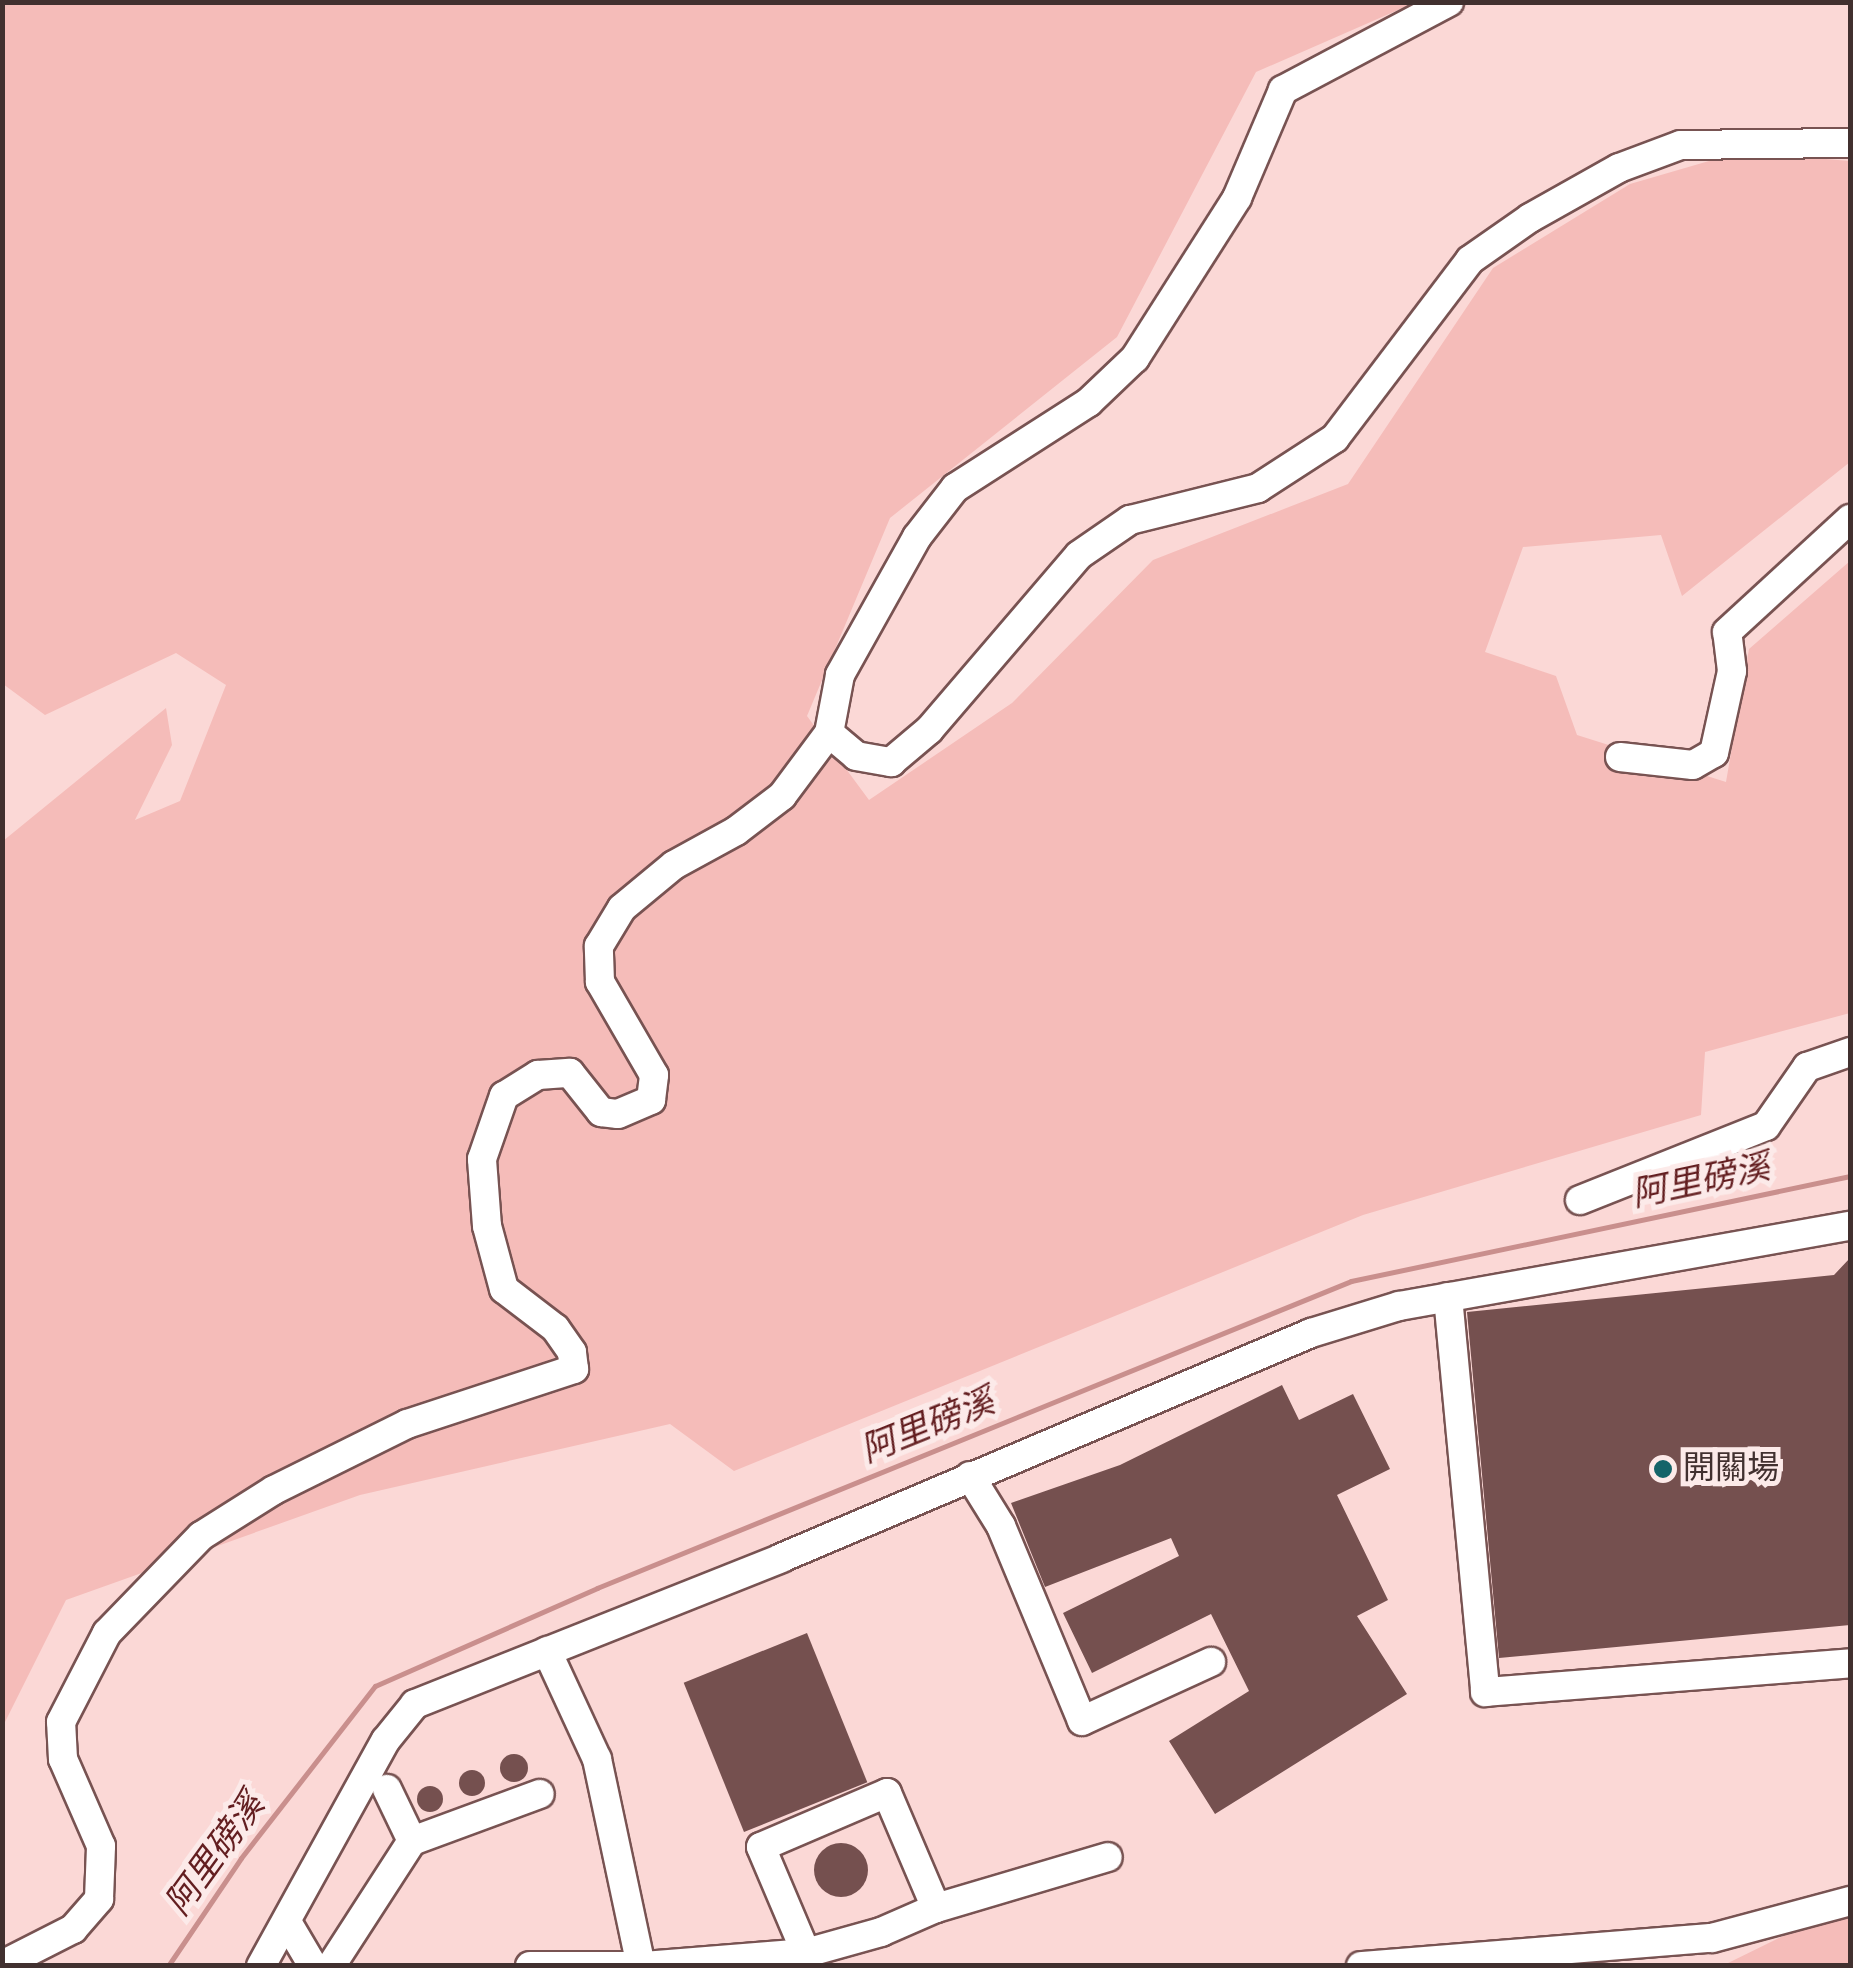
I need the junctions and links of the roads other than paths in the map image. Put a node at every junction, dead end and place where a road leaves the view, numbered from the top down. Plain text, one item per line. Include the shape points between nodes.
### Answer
1 (1449, 2) edge
2 (1850, 143) edge
3 (1850, 519) edge
4 (829, 733) junction
5 (1620, 757) dead end
6 (1850, 1052) edge
7 (1580, 1200) dead end
8 (1850, 1226) edge
9 (1448, 1297) junction
10 (970, 1476) junction
11 (548, 1651) junction
12 (1212, 1662) dead end
13 (1850, 1663) edge
14 (388, 1789) dead end
15 (540, 1794) dead end
16 (412, 1841) junction
17 (1108, 1857) dead end
18 (1850, 1901) edge
19 (936, 1908) junction
20 (287, 1922) junction
21 (806, 1952) junction
22 (2, 1965) edge
23 (262, 1966) edge
24 (313, 1966) edge
25 (331, 1966) edge
26 (530, 1966) edge
27 (626, 1966) edge
28 (643, 1966) edge
29 (1361, 1966) edge

1 - 4 lane via 1282,90 1237,198 1136,358 1089,402 955,488 917,537 840,675
2 - 4 lane via 1681,145 1619,168 1530,218 1470,260 1336,438 1258,488 1130,520 1079,555 929,730 892,762 856,756
3 - 5 lane via 1728,632 1732,671 1714,753 1692,765
4 - 22 lane via 782,796 635,897 599,946 600,982 654,1074 650,1100 618,1114 601,1112 570,1073 538,1075 504,1096 482,1159 487,1226 504,1289 555,1328 572,1352 574,1370 408,1424 274,1490 201,1536 107,1633 61,1722 62,1759 101,1846 99,1898 73,1929
6 - 7 lane via 1808,1067 1766,1126
8 - 9 lane
9 - 10 lane via 1311,1333
9 - 13 lane via 1485,1692
10 - 11 lane
10 - 12 lane via 1001,1526 1082,1722
11 - 20 lane via 415,1704 386,1740
11 - 28 lane via 597,1760
14 - 16 lane
15 - 16 lane
16 - 25 lane
17 - 19 lane
18 - 29 lane via 1712,1938
19 - 21 lane via 882,1932
19 - 21 lane via 886,1794 761,1847
20 - 23 lane
20 - 24 lane
21 - 28 lane
26 - 27 lane

